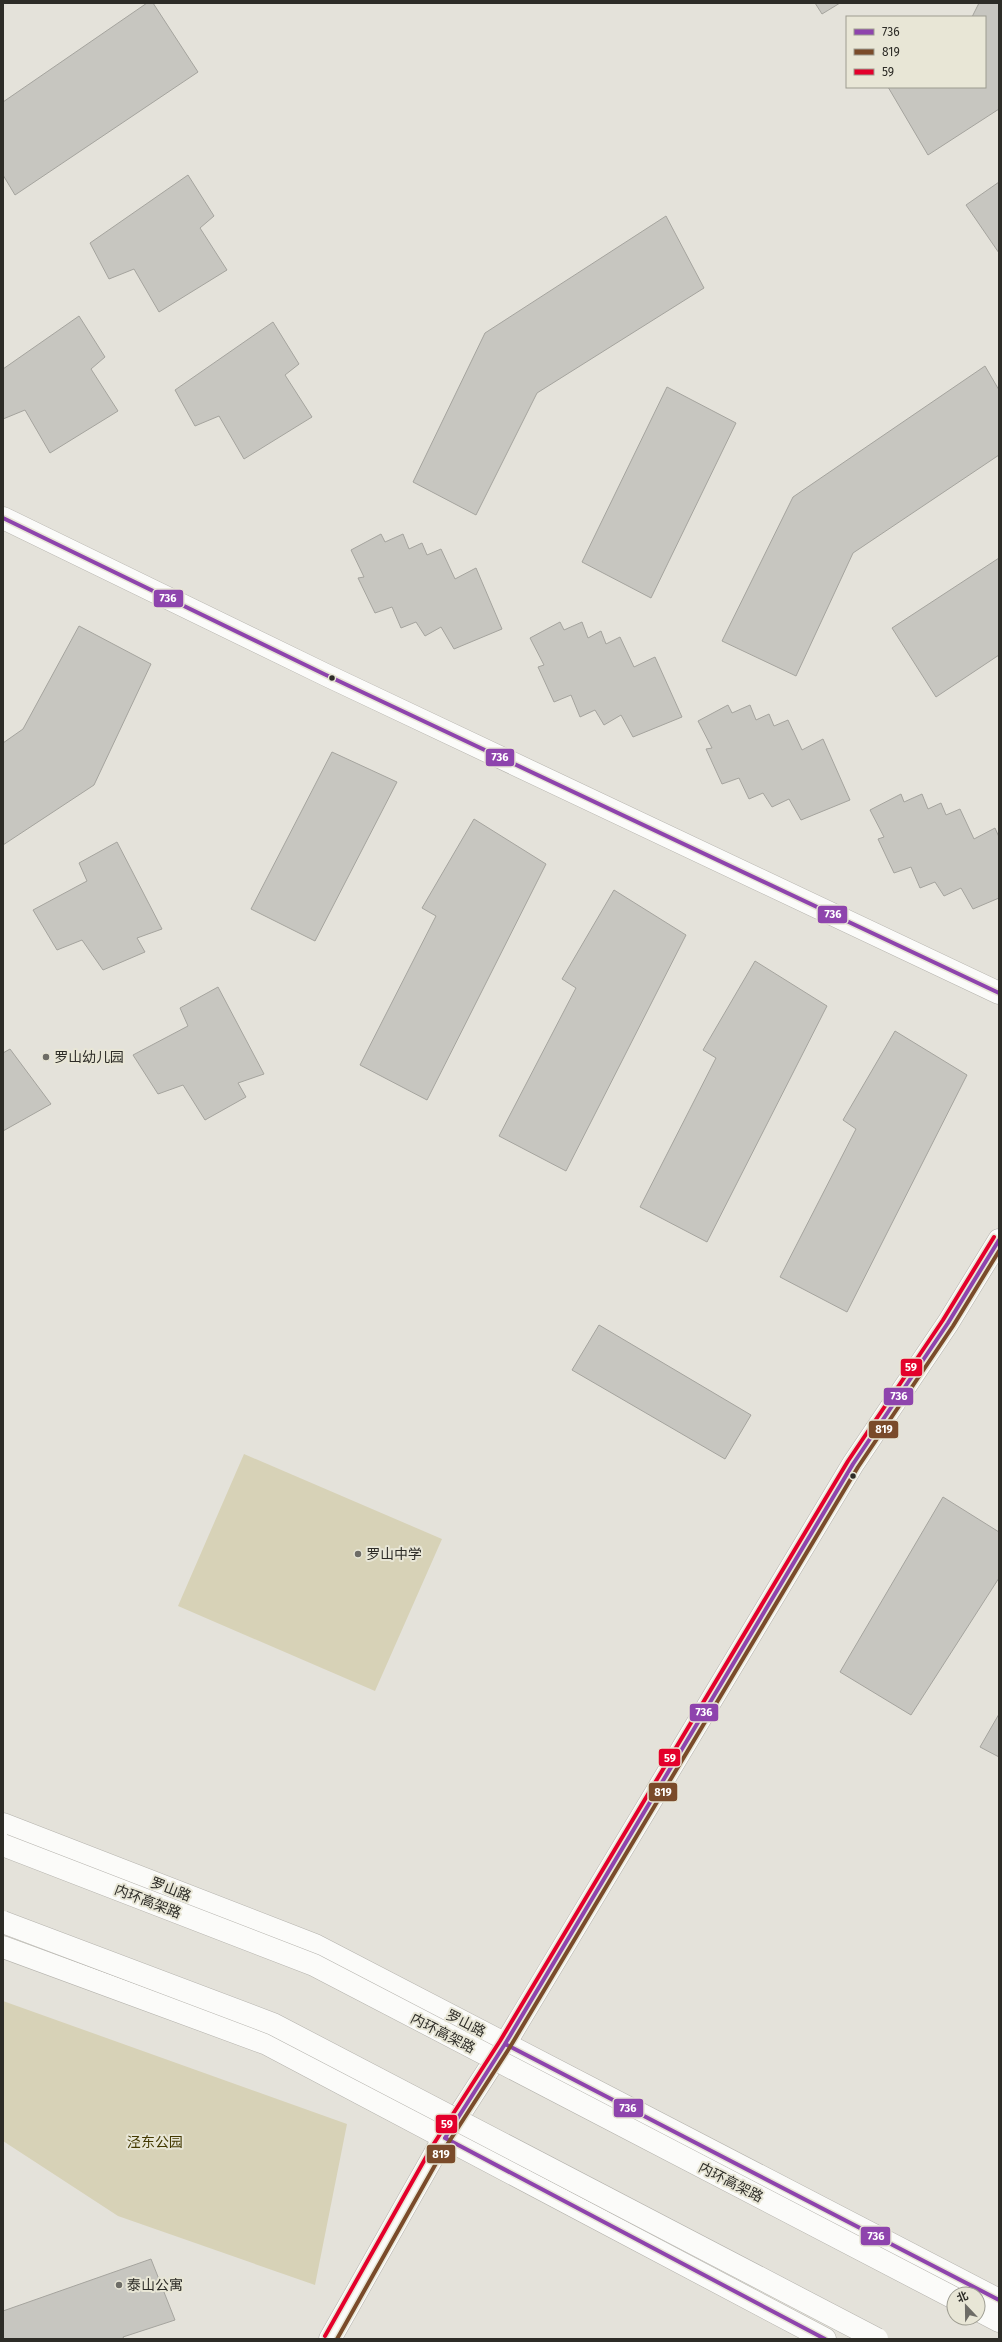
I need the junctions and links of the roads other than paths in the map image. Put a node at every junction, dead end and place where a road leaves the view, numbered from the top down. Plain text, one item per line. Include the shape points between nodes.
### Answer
1 (3, 518) edge
2 (999, 993) edge
3 (999, 1240) edge
4 (3, 1824) edge
5 (3, 1845) edge
6 (3, 1922) edge
7 (3, 1947) edge
8 (505, 2044) junction
9 (445, 2138) junction
10 (946, 2294) edge
11 (999, 2300) edge
12 (986, 2314) edge
13 (999, 2321) edge
14 (330, 2339) edge
15 (825, 2339) edge
16 (877, 2339) edge

1 - 2 main road via 326,675
3 - 8 main road via 948,1322 853,1464
4 - 8 main road, 罗山路 via 315,1945
5 - 10 main road, 内环高架路, bridge via 314,1965
6 - 16 main road, bridge via 273,2024
7 - 9 main road via 268,2044
8 - 9 main road
8 - 11 main road, 罗山路
9 - 14 main road
9 - 15 main road
12 - 13 main road

